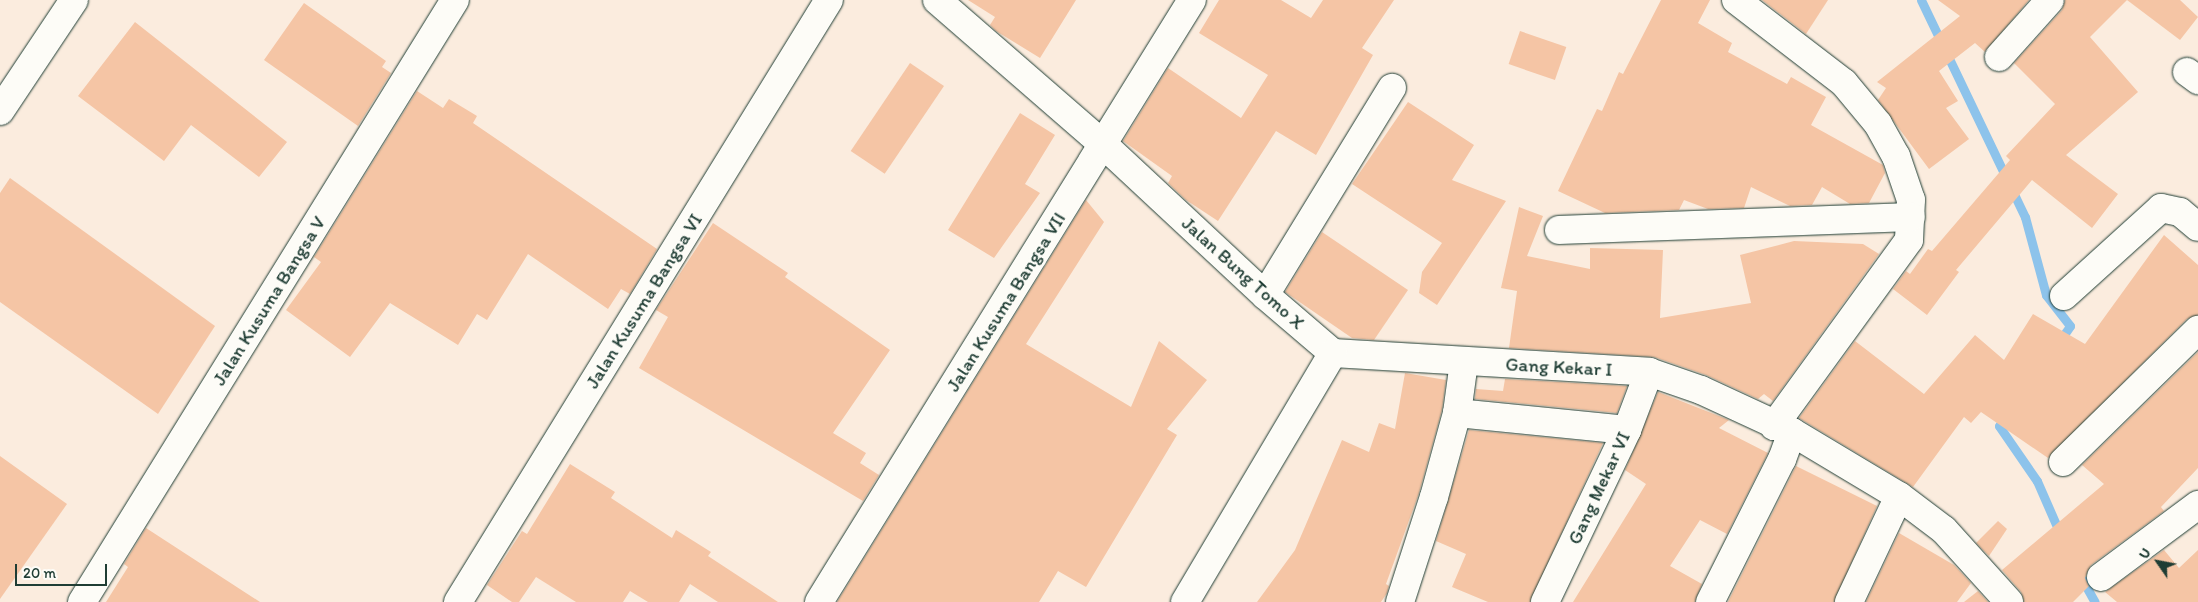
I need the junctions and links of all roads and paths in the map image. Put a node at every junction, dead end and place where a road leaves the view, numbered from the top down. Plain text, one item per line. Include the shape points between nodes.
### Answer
1 (74, 0) edge
2 (455, 0) edge
3 (829, 0) edge
4 (937, 0) edge
5 (1192, 0) edge
6 (1736, 0) edge
7 (2050, 0) edge
8 (1999, 57) dead end
9 (1392, 88) dead end
10 (0, 111) edge
11 (1104, 145) junction
12 (1911, 217) junction
13 (2198, 227) edge
14 (1559, 230) dead end
15 (1265, 295) junction
16 (2064, 296) dead end
17 (2198, 330) edge
18 (1333, 354) junction
19 (1464, 362) junction
20 (1649, 372) junction
21 (1457, 413) junction
22 (1783, 429) junction
23 (1627, 430) junction
24 (2063, 462) dead end
25 (1899, 496) junction
26 (2198, 505) edge
27 (2101, 577) dead end
28 (82, 602) edge
29 (458, 602) edge
30 (819, 602) edge
31 (1185, 602) edge
32 (1400, 602) edge
33 (1545, 602) edge
34 (1710, 602) edge
35 (1849, 602) edge
36 (2009, 602) edge

1 - 10 street
2 - 28 street, Jalan Kusuma Bangsa V
3 - 29 street, Jalan Kusuma Bangsa VI
4 - 11 street, Jalan Bung Tomo X
5 - 11 street, Jalan Kusuma Bangsa VII
6 - 12 street via 1844,83 1872,117 1896,156 1911,200
7 - 8 street
9 - 15 street
11 - 15 street, Jalan Bung Tomo X
11 - 30 street, Jalan Kusuma Bangsa VII
12 - 14 street
12 - 22 street via 1909,240
13 - 16 street via 2180,212 2161,208
15 - 18 street, Jalan Bung Tomo X
17 - 24 street
18 - 19 street, Gang Kekar I
18 - 31 street
19 - 20 street, Gang Kekar I
19 - 21 street
20 - 22 street, Gang Kekar I via 1701,390
20 - 23 street, Gang Mekar VI
21 - 23 street
21 - 32 street
22 - 25 street, Gang Kekar I
22 - 34 street
23 - 33 street, Gang Mekar VI
25 - 35 street
25 - 36 street, Gang Kekar I via 1944,530
26 - 27 street

